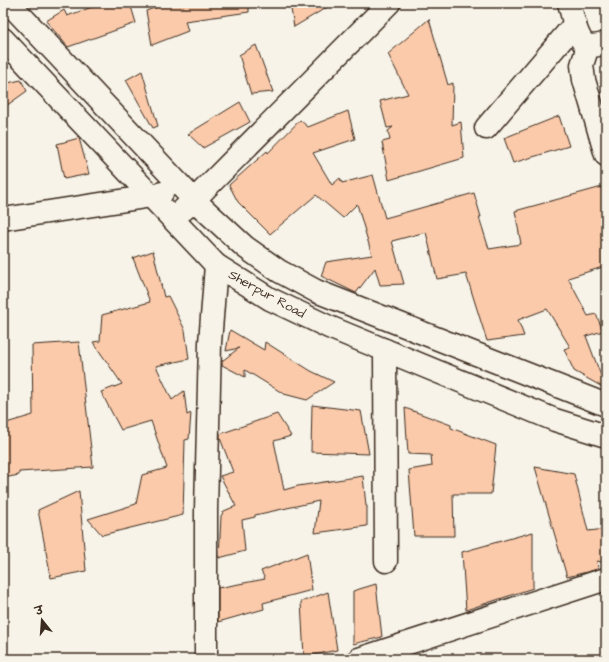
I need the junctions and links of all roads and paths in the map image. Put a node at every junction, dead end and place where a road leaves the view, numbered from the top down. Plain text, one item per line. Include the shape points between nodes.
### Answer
1 (9, 3) edge
2 (389, 3) edge
3 (569, 3) edge
4 (575, 24) junction
5 (3, 39) edge
6 (597, 45) edge
7 (486, 128) dead end
8 (606, 155) edge
9 (187, 194) junction
10 (152, 196) junction
11 (3, 219) edge
12 (173, 219) junction
13 (216, 265) junction
14 (384, 350) junction
15 (606, 405) edge
16 (606, 436) edge
17 (386, 561) dead end
18 (606, 579) edge
19 (206, 659) edge
20 (358, 659) edge

1 - 9 street, Sherpur Road
2 - 9 street
3 - 4 street
4 - 6 street via 583,43
4 - 7 street
5 - 10 street, Sherpur Road
6 - 8 street via 582,65
9 - 10 street
9 - 12 street
9 - 15 street, Sherpur Road via 245,247 279,271 316,291
10 - 11 street
10 - 12 street, Sherpur Road
12 - 13 street, Sherpur Road
13 - 14 street, Sherpur Road via 270,299
13 - 19 street via 209,359
14 - 16 street, Sherpur Road via 555,420
14 - 17 street
18 - 20 street

